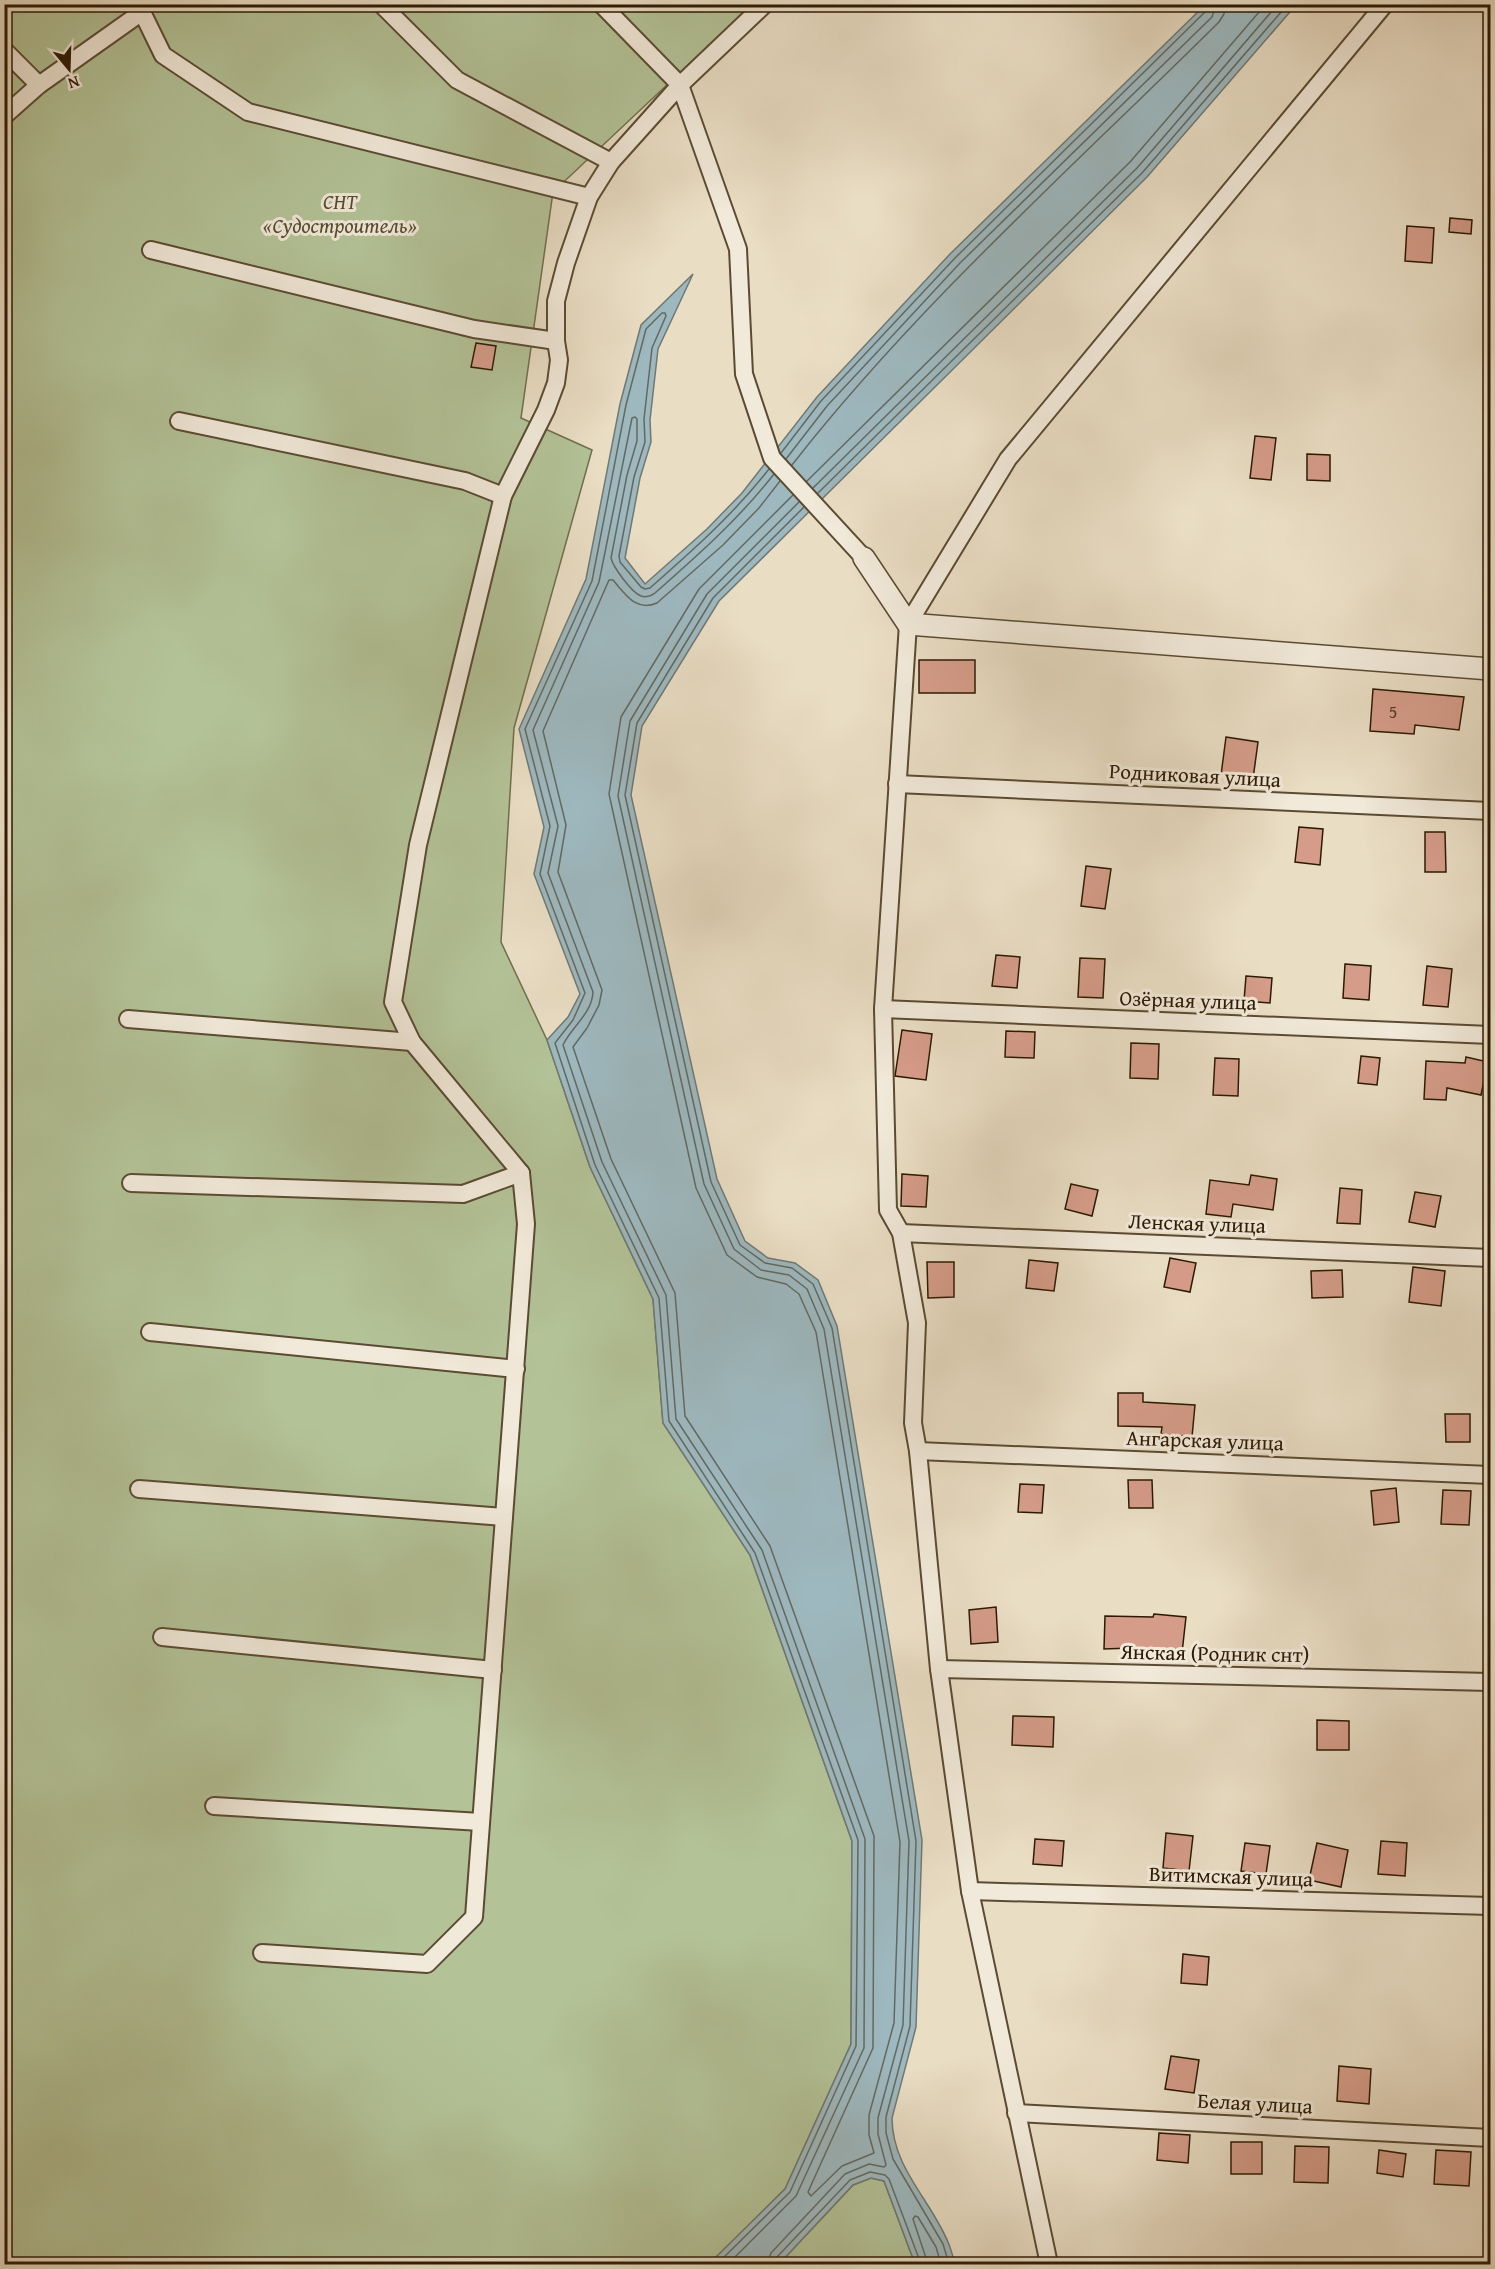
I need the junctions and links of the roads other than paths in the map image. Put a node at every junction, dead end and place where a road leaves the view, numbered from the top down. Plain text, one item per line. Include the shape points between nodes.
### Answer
1 (381, 4) edge
2 (601, 4) edge
3 (765, 4) edge
4 (1385, 4) edge
5 (141, 8) edge
6 (4, 50) edge
7 (39, 84) junction
8 (680, 85) junction
9 (4, 116) edge
10 (611, 162) junction
11 (590, 197) junction
12 (151, 250) dead end
13 (556, 341) junction
14 (179, 421) dead end
15 (503, 496) junction
16 (864, 558) joint
17 (908, 624) junction
18 (1491, 669) edge
19 (897, 784) junction
20 (1491, 811) edge
21 (883, 1009) junction
22 (128, 1018) dead end
23 (1491, 1035) edge
24 (412, 1042) junction
25 (521, 1173) junction
26 (131, 1183) dead end
27 (901, 1233) junction
28 (1491, 1258) edge
29 (150, 1332) dead end
30 (516, 1369) junction
31 (918, 1451) junction
32 (1491, 1475) edge
33 (139, 1489) dead end
34 (504, 1517) junction
35 (162, 1637) dead end
36 (939, 1669) junction
37 (493, 1670) junction
38 (1491, 1682) edge
39 (214, 1806) dead end
40 (481, 1822) junction
41 (970, 1891) junction
42 (1491, 1906) edge
43 (262, 1953) dead end
44 (1016, 2113) junction
45 (1491, 2138) edge
46 (1049, 2265) edge

1 - 10 street via 457,80
2 - 8 street
3 - 8 street
4 - 17 street via 1008,459
5 - 7 street
5 - 11 street via 164,55 248,112
6 - 7 street
7 - 9 street
8 - 10 street
8 - 16 street via 738,249 744,374 772,458
10 - 11 street
11 - 13 street via 560,280
12 - 13 street via 474,328
13 - 15 street via 556,383
14 - 15 street via 465,481
15 - 24 street via 418,845 393,1002
16 - 17 street
17 - 18 street
17 - 19 street
19 - 20 street, Родниковая улица
19 - 21 street
21 - 23 street, Озёрная улица
21 - 27 street via 888,1210
22 - 24 street
24 - 25 street
25 - 26 street via 463,1194
25 - 30 street via 526,1224
27 - 28 street, Ленская улица
27 - 31 street via 917,1323 913,1423
29 - 30 street
30 - 34 street
31 - 32 street, Ангарская улица
31 - 36 street
33 - 34 street
34 - 37 street
35 - 37 street
36 - 38 street, Янская (Родник снт)
36 - 41 street
37 - 40 street
39 - 40 street
40 - 43 street via 474,1917 427,1964
41 - 42 street, Витимская улица
41 - 44 street
44 - 45 street, Белая улица
44 - 46 street

